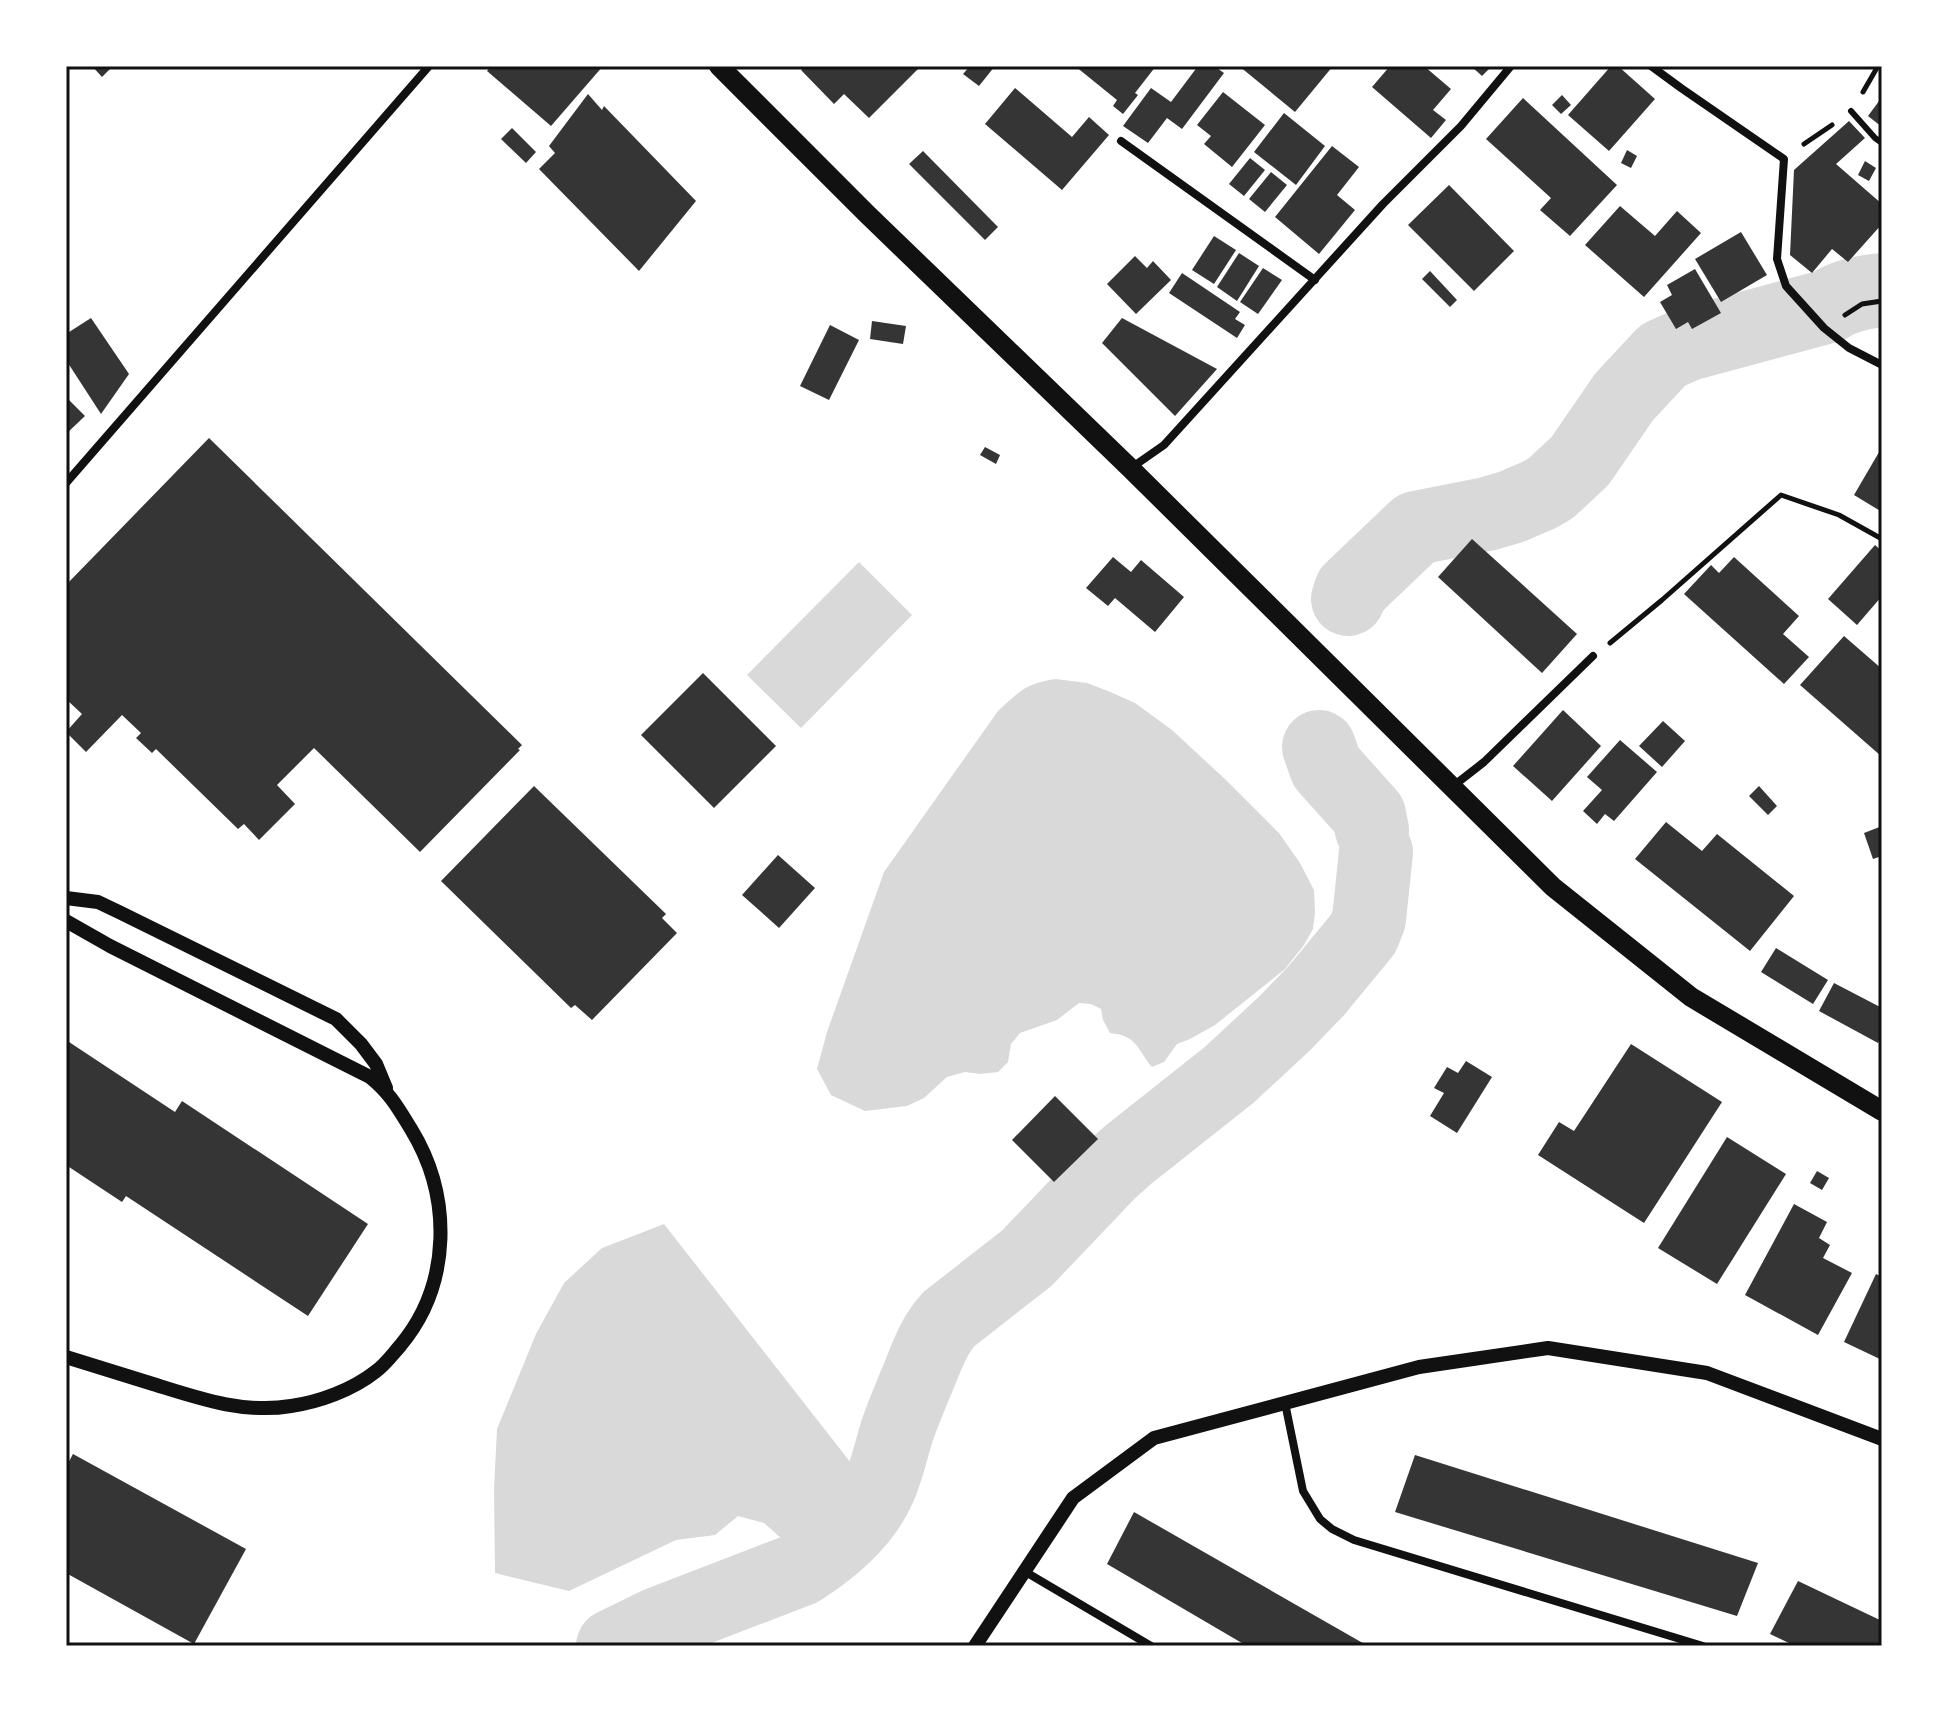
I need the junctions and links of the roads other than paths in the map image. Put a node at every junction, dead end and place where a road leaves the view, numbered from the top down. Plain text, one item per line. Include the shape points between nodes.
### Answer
1 (429, 66) edge
2 (719, 66) edge
3 (1511, 66) edge
4 (1651, 66) edge
5 (1851, 111) dead end
6 (1121, 141) dead end
7 (1882, 143) edge
8 (1315, 280) junction
9 (1882, 365) edge
10 (1130, 468) junction
11 (66, 483) edge
12 (1593, 656) road end
13 (1451, 788) junction
14 (66, 898) edge
15 (66, 921) edge
16 (387, 1091) junction
17 (1882, 1111) edge
18 (66, 1357) edge
19 (1285, 1403) junction
20 (1882, 1439) edge
21 (1024, 1571) junction
22 (975, 1646) edge
23 (1151, 1646) edge
24 (1703, 1646) edge

1 - 11 street
2 - 10 main road
3 - 8 street
4 - 9 street via 1784,159 1777,259 1786,286 1824,328
5 - 7 lane
6 - 8 street
8 - 10 street via 1164,445
10 - 13 main road
12 - 13 street
13 - 17 main road via 1553,887 1691,997
14 - 16 street via 98,902 336,1019 376,1064
15 - 16 street via 358,1070
16 - 18 street via 428,1162 442,1229 438,1270 426,1305 409,1335 376,1372 325,1397 266,1409 205,1401
19 - 20 street via 1419,1367 1548,1348 1707,1373
19 - 21 street via 1154,1438 1073,1498
19 - 24 street via 1303,1491 1332,1529
21 - 22 street
21 - 23 street

